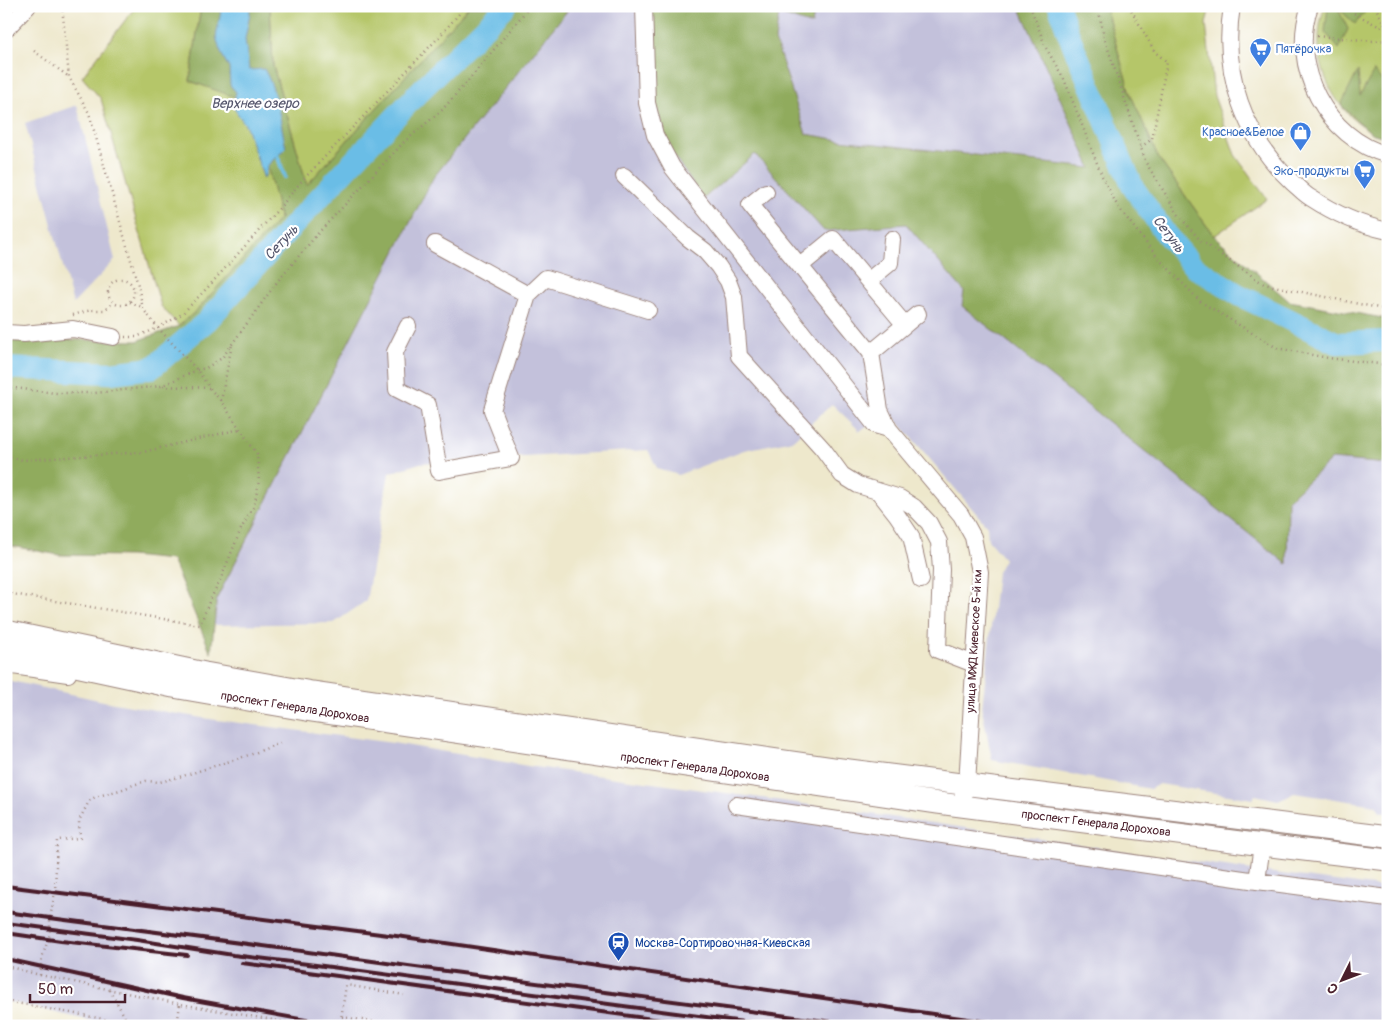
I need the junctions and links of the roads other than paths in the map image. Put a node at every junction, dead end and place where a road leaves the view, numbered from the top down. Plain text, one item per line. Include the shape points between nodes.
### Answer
1 (28, 6) edge
2 (644, 6) edge
3 (1232, 6) edge
4 (1310, 6) edge
5 (6, 29) edge
6 (1388, 155) edge
7 (624, 176) dead end
8 (766, 192) dead end
9 (1387, 228) edge
10 (892, 239) dead end
11 (435, 244) dead end
12 (800, 266) junction
13 (868, 281) junction
14 (528, 295) junction
15 (648, 310) dead end
16 (918, 314) dead end
17 (905, 325) junction
18 (408, 326) dead end
19 (6, 333) edge
20 (113, 337) road end
21 (871, 353) junction
22 (889, 430) junction
23 (878, 491) junction
24 (921, 580) dead end
25 (6, 623) edge
26 (6, 631) edge
27 (6, 651) edge
28 (100, 652) junction
29 (974, 664) junction
30 (6, 665) edge
31 (172, 687) junction
32 (966, 784) junction
33 (938, 803) junction
34 (736, 805) dead end
35 (1388, 837) edge
36 (1262, 845) junction
37 (1388, 860) edge
38 (1257, 881) junction
39 (1388, 898) edge

1 - 5 street
2 - 22 street via 647,103 655,135 672,167 875,424
3 - 9 street via 1230,60 1237,95 1253,134 1278,169 1309,197 1346,218
4 - 6 street via 1304,35 1306,65 1315,94 1332,119 1354,139
7 - 23 street via 705,251 728,280 734,297 739,356 823,449 842,475 858,486
8 - 12 street via 750,204
10 - 13 street via 890,263
11 - 14 street
12 - 13 street via 833,239
12 - 21 street
13 - 17 street
14 - 15 street via 546,278
14 - 18 street via 492,410 511,458 439,471 428,405 397,389 395,352
16 - 17 street
17 - 21 street
19 - 20 street via 73,329
21 - 22 street via 880,410
22 - 29 street, улица МЖД Киевское 5-й км via 961,515 973,537 980,572
23 - 24 street via 911,536
23 - 29 street via 900,498 914,507 932,529 939,542 938,650
25 - 28 street
26 - 28 main road, проспект Генерала Дорохова
27 - 31 main road, проспект Генерала Дорохова
28 - 32 main road, проспект Генерала Дорохова via 312,692
29 - 32 street, улица МЖД Киевское 5-й км
30 - 31 street
31 - 33 main road, проспект Генерала Дорохова via 306,710
32 - 33 street via 960,798
32 - 35 main road, проспект Генерала Дорохова
33 - 36 main road, проспект Генерала Дорохова
34 - 38 street
36 - 37 main road, проспект Генерала Дорохова
36 - 38 street
38 - 39 street

